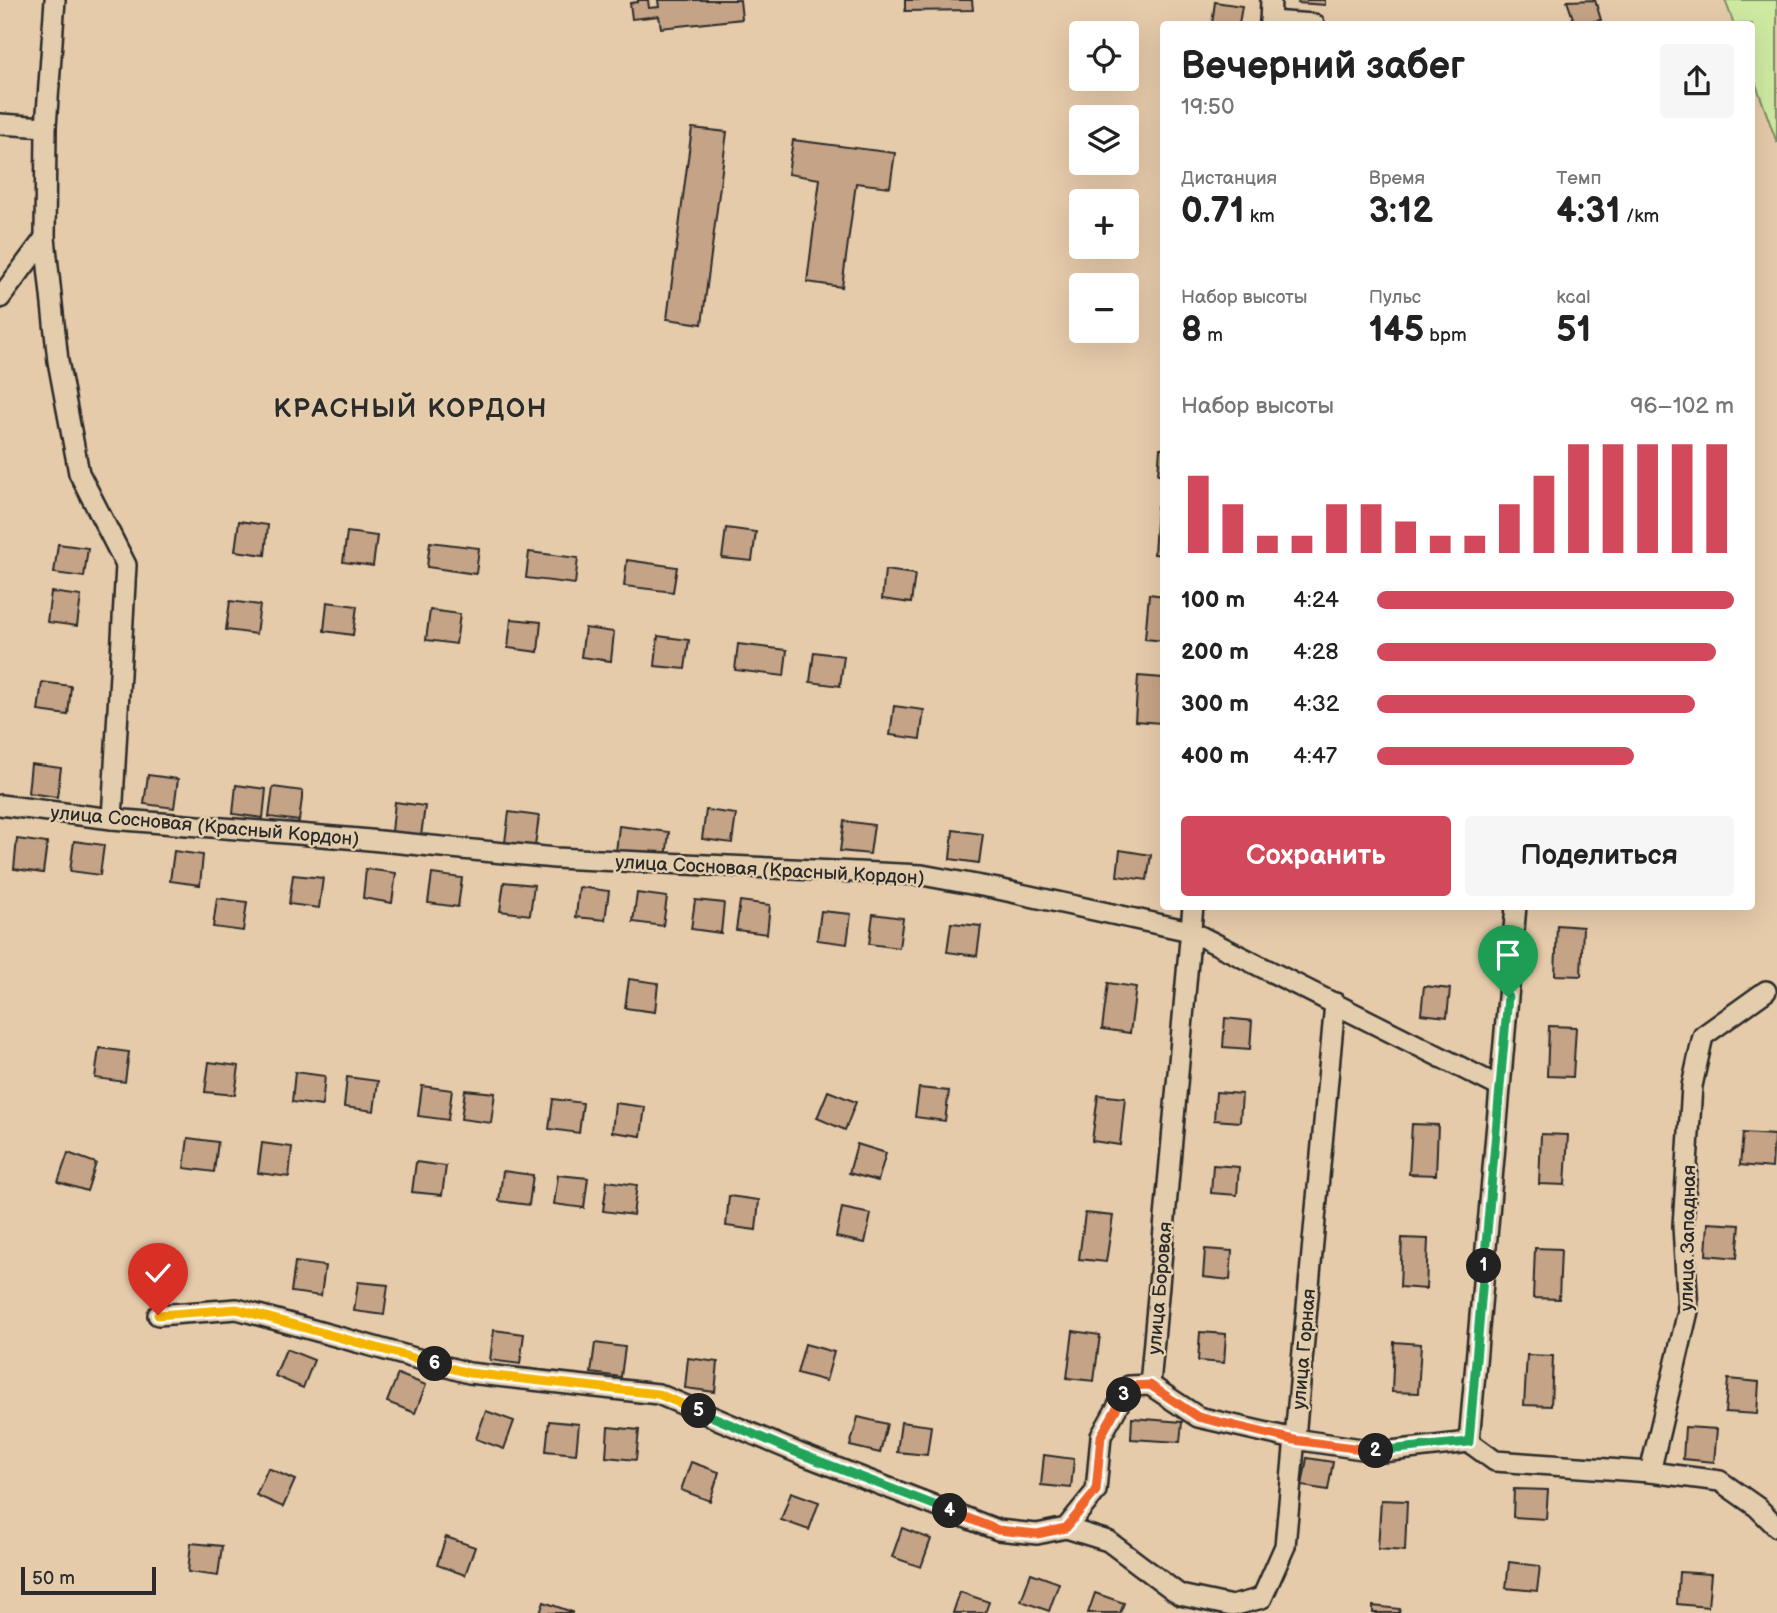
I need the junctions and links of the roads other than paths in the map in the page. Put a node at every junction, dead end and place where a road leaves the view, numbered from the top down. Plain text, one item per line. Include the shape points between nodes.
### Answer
1 (55, 0) edge
2 (1271, 0) edge
3 (1270, 21) edge
4 (0, 124) edge
5 (46, 127) junction
6 (45, 239) junction
7 (0, 298) edge
8 (0, 805) edge
9 (112, 819) junction
10 (1193, 910) edge
11 (1516, 910) edge
12 (1190, 931) junction
13 (1766, 991) dead end
14 (1335, 1003) junction
15 (1500, 1087) junction
16 (158, 1315) dead end
17 (1150, 1385) junction
18 (1294, 1440) junction
19 (1469, 1442) junction
20 (1650, 1472) junction
21 (1066, 1528) junction
22 (1777, 1528) edge

1 - 5 street
2 - 3 street
4 - 5 street
5 - 6 street
6 - 7 street
6 - 9 street via 58,361 79,473 126,565
8 - 9 street, улица Сосновая (Красный Кордон)
9 - 12 street, улица Сосновая (Красный Кордон) via 555,858 922,875
10 - 12 street, улица Боровая
11 - 15 street
12 - 14 street, улица Сосновая (Красный Кордон)
12 - 17 street, улица Боровая
13 - 20 street, улица Западная via 1703,1036 1692,1086 1683,1226 1688,1311
14 - 15 street, улица Сосновая (Красный Кордон)
14 - 18 street, улица Горная
15 - 19 street
16 - 21 street via 237,1309 469,1373 658,1394 998,1530 1037,1534
17 - 18 street via 1198,1417
17 - 21 street via 1129,1386 1101,1436 1096,1491
18 - 19 street via 1382,1452
18 - 21 street, улица Горная via 1285,1546 1262,1598 1232,1606 1180,1595 1108,1541
19 - 20 street via 1495,1461
20 - 22 street via 1720,1481

